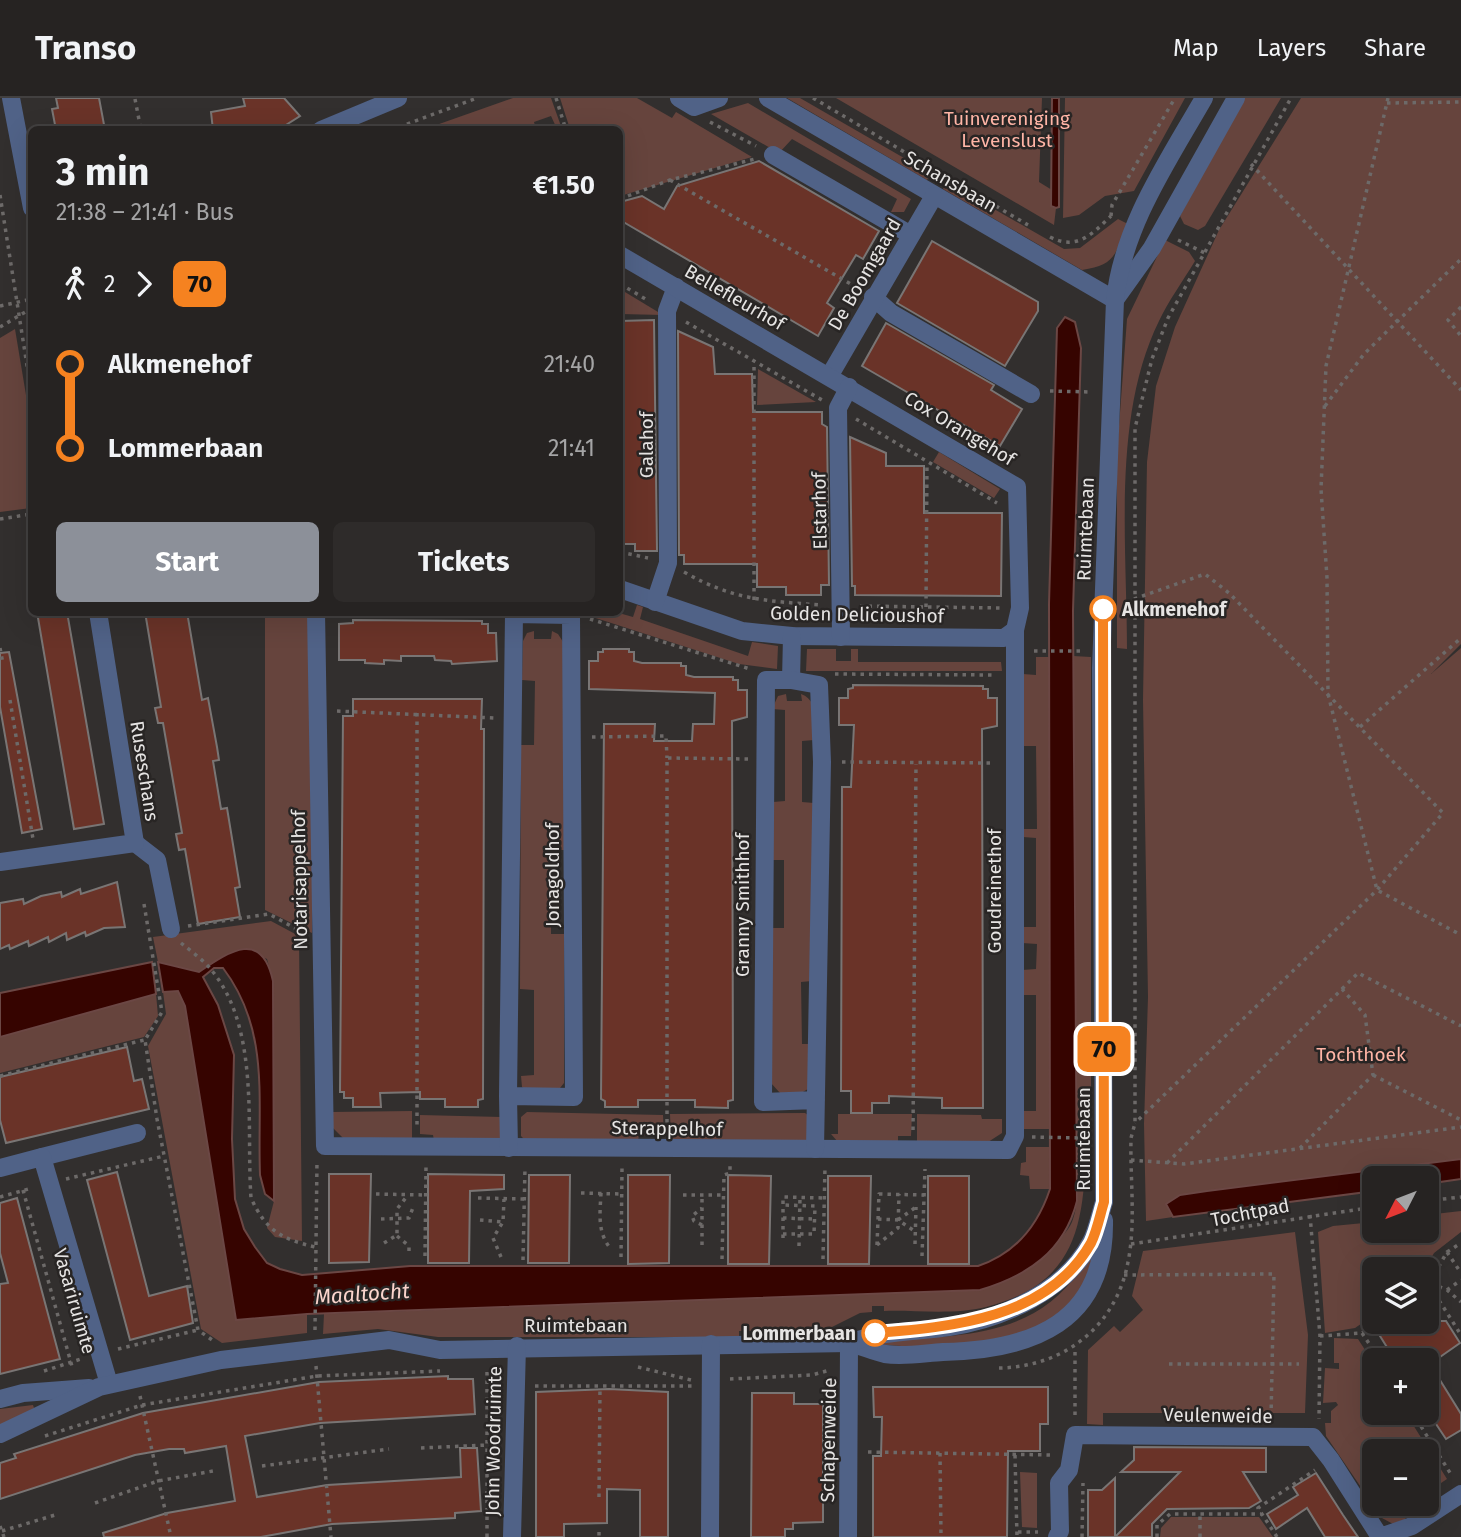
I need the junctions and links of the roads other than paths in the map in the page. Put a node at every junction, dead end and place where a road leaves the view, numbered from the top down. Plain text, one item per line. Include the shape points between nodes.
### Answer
1 (11, 98) edge
2 (398, 98) edge
3 (719, 98) edge
4 (768, 98) edge
5 (1204, 98) edge
6 (1236, 98) edge
7 (687, 103) edge
8 (331, 126) edge
9 (773, 155) road end
10 (28, 187) edge
11 (934, 196) junction
12 (911, 235) junction
13 (623, 257) edge
14 (676, 287) junction
15 (873, 297) junction
16 (1115, 300) junction
17 (830, 375) junction
18 (849, 387) junction
19 (1031, 394) dead end
20 (623, 590) edge
21 (655, 602) junction
22 (99, 616) edge
23 (316, 616) edge
24 (514, 616) edge
25 (571, 616) edge
26 (1015, 630) junction
27 (792, 636) junction
28 (841, 637) junction
29 (791, 680) junction
30 (135, 844) junction
31 (0, 862) edge
32 (171, 929) road end
33 (508, 1096) junction
34 (816, 1100) junction
35 (137, 1133) dead end
36 (325, 1146) joint
37 (517, 1147) junction
38 (820, 1149) junction
39 (1008, 1150) joint
40 (42, 1157) junction
41 (0, 1168) edge
42 (1104, 1202) junction
43 (849, 1343) junction
44 (711, 1344) junction
45 (517, 1346) junction
46 (104, 1386) junction
47 (79, 1393) junction
48 (0, 1399) edge
49 (0, 1434) edge
50 (1458, 1487) edge
51 (1415, 1531) edge
52 (512, 1537) edge
53 (710, 1537) edge
54 (848, 1537) edge
55 (1057, 1537) edge

1 - 10 street
2 - 8 street
3 - 7 street
4 - 11 street, Schansbaan
5 - 16 street, Ruimtebaan via 1137,222 1118,272
6 - 16 street via 1152,248
9 - 12 street
11 - 12 street, De Boomgaard
11 - 16 street, Schansbaan
12 - 15 street, De Boomgaard
13 - 14 street, Bellefleurhof
14 - 17 street, Bellefleurhof
14 - 21 street, Galahof via 667,311 668,563
15 - 17 street, De Boomgaard
15 - 19 street via 891,313
16 - 42 street, Ruimtebaan via 1101,668
17 - 18 street, Cox Orangehof
18 - 26 street, Cox Orangehof via 1017,487 1020,608
18 - 28 street, Elstarhof via 838,408
20 - 21 street, Golden Delicioushof
21 - 27 street, Golden Delicioushof via 742,631
22 - 30 street, Ruseschans
23 - 36 street, Notarisappelhof
24 - 33 street, Jonagoldhof
25 - 33 street, Jonagoldhof via 574,1097
26 - 28 street, Golden Delicioushof via 1004,638
26 - 39 street, Goudreinethof via 1015,1136
27 - 28 street, Golden Delicioushof
27 - 29 street
29 - 34 street via 819,685 822,762
29 - 34 street, Granny Smithhof via 766,680 763,1102
30 - 31 street, Ruseschans
30 - 32 street via 157,860
33 - 37 street, Jonagoldhof
34 - 38 street
35 - 40 street
36 - 37 street, Sterappelhof
37 - 38 street, Sterappelhof
38 - 39 street, Sterappelhof
40 - 41 street
40 - 46 street, Vasariruimte
42 - 43 street, Ruimtebaan via 1091,1242 1044,1293 1002,1312 950,1327 875,1333
42 - 43 street via 1105,1250 1097,1276 1071,1313 1041,1336 988,1351 886,1354
43 - 44 street, Ruimtebaan
43 - 54 street, Schapenweide
44 - 45 street, Ruimtebaan
44 - 53 street
45 - 46 street, Ruimtebaan via 440,1350 389,1340 314,1347 221,1360
45 - 52 street, John Woodruimte
46 - 47 street, Ruimtebaan
47 - 48 street, Ruimtebaan via 23,1393
47 - 49 street, Ruimtebaan
50 - 51 street
51 - 55 street, Veulenweide via 1380,1537 1313,1437 1075,1435 1069,1470 1059,1483

